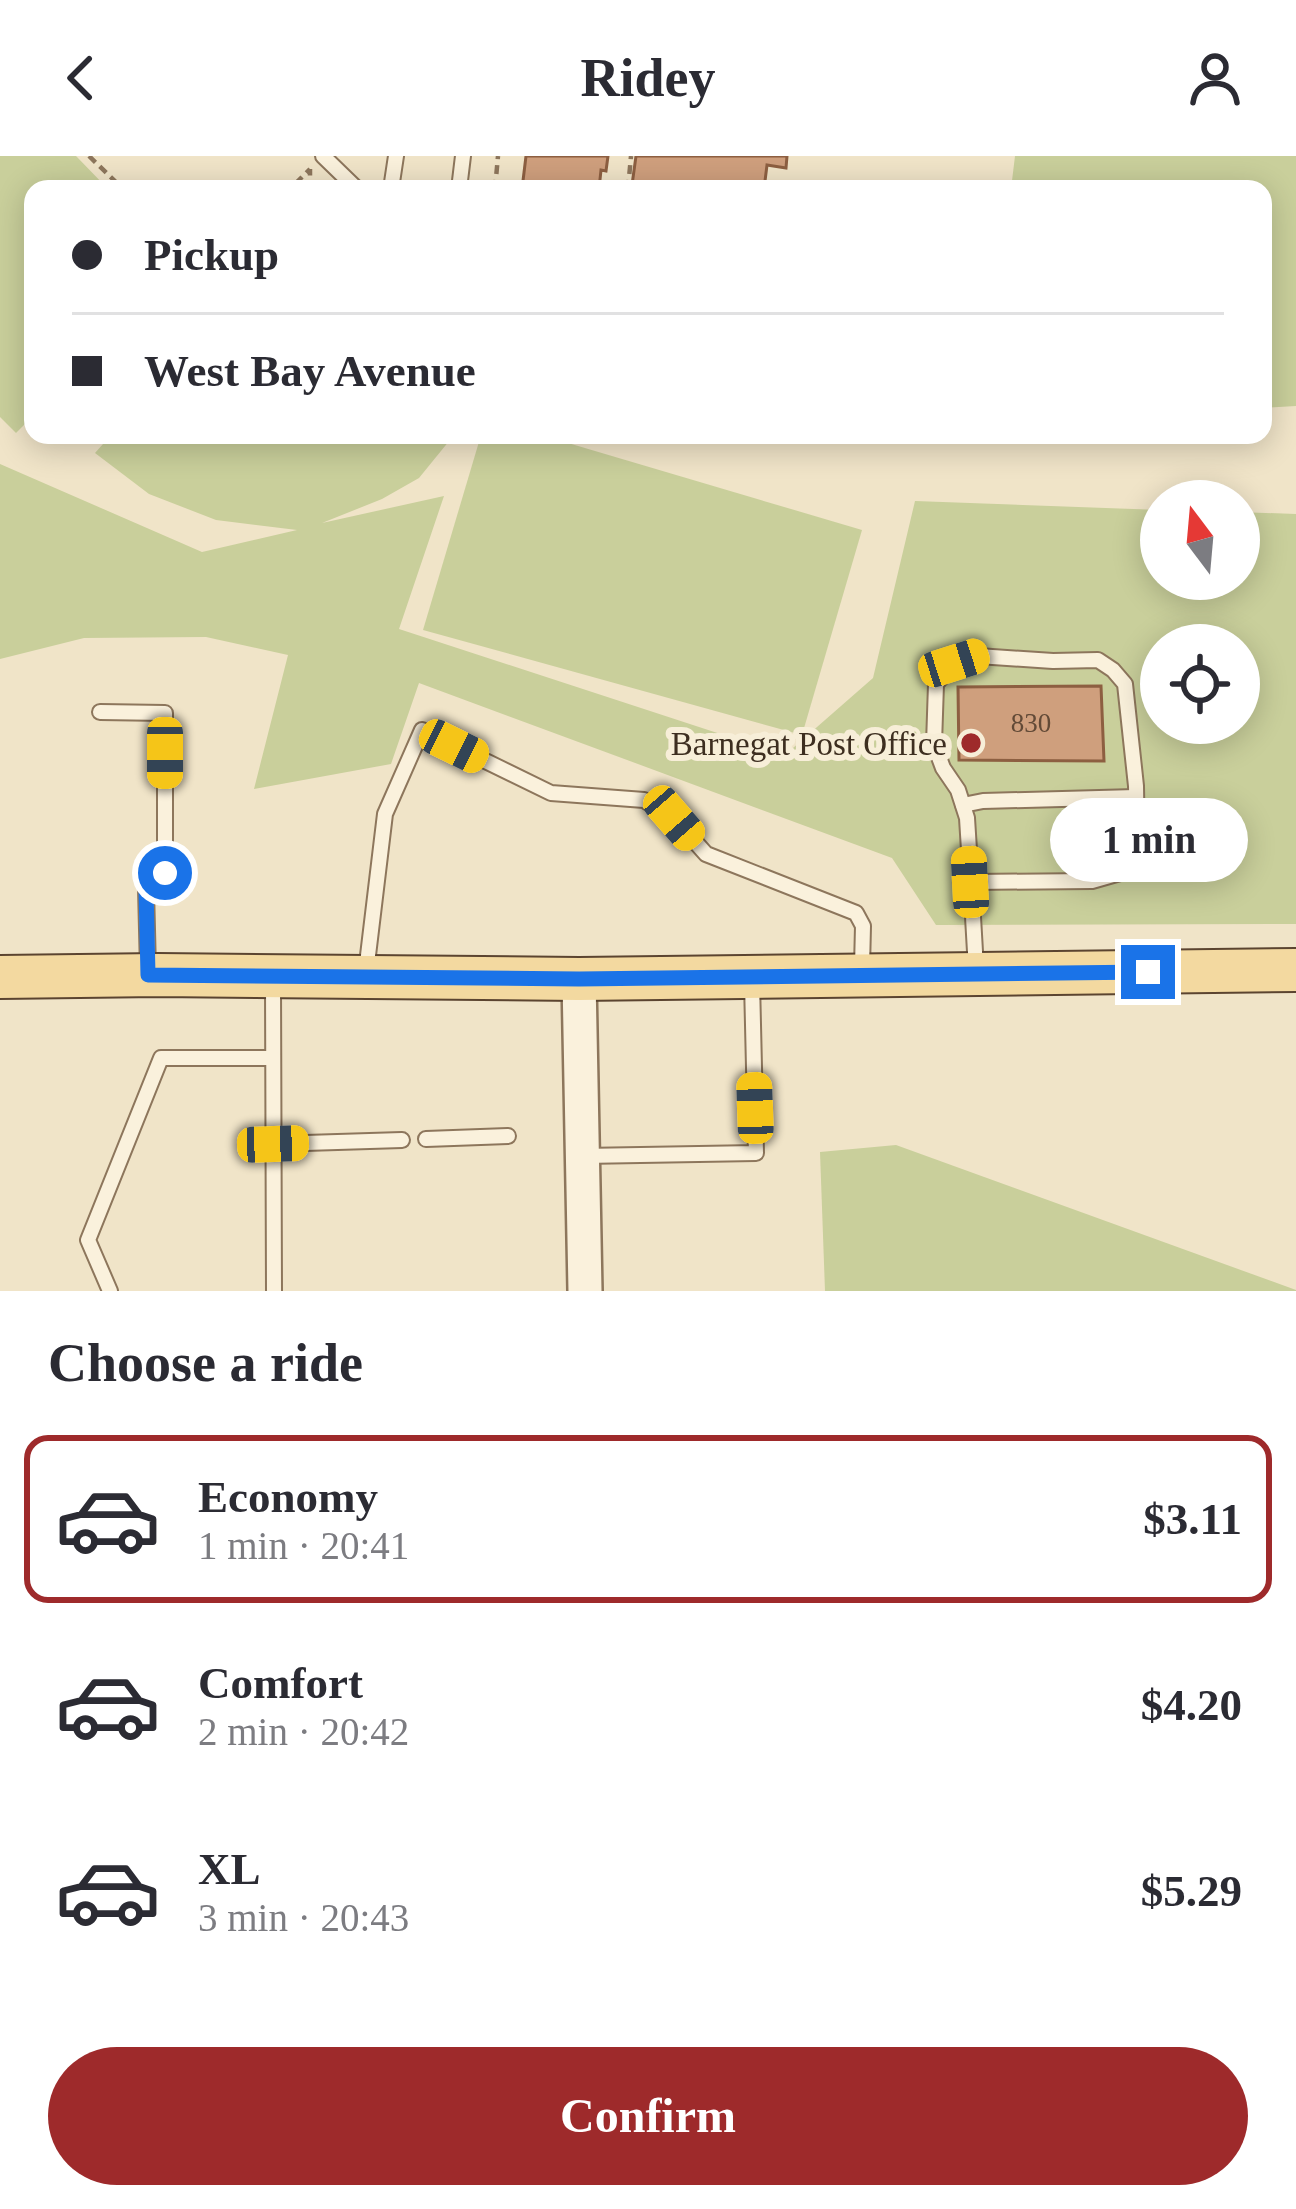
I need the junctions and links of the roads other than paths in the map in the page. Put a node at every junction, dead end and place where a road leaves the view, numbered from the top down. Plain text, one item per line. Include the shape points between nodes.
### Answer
1 (323, 156) edge
2 (348, 180) edge
3 (100, 712) dead end
4 (1136, 797) junction
5 (961, 798) junction
6 (970, 882) junction
7 (1296, 970) edge
8 (976, 974) junction
9 (148, 975) junction
10 (861, 975) junction
11 (273, 976) junction
12 (0, 977) edge
13 (365, 977) junction
14 (752, 977) junction
15 (579, 979) junction
16 (273, 1058) junction
17 (508, 1136) dead end
18 (426, 1139) dead end
19 (402, 1140) dead end
20 (273, 1144) junction
21 (581, 1156) junction
22 (103, 1274) junction
23 (95, 1291) edge
24 (110, 1291) edge
25 (274, 1291) edge
26 (585, 1291) edge

1 - 2 lane
3 - 9 lane via 165,713 165,873 146,889
4 - 5 lane
4 - 5 lane via 1125,684 1098,660 978,656 954,663 936,684 934,745
4 - 6 lane via 1138,850 1120,873
5 - 6 lane
6 - 8 lane
7 - 8 main road
8 - 10 main road
9 - 11 main road
9 - 12 main road
10 - 13 lane via 856,913 706,854 674,818 644,800 551,794 422,730 385,814
10 - 14 main road
11 - 13 main road
11 - 16 lane
13 - 15 main road
14 - 15 main road
14 - 21 lane via 756,1153
15 - 21 street
16 - 20 lane
16 - 22 lane via 161,1058 88,1240
17 - 18 lane
19 - 20 lane
20 - 25 lane
21 - 26 street
22 - 23 lane
22 - 24 lane

